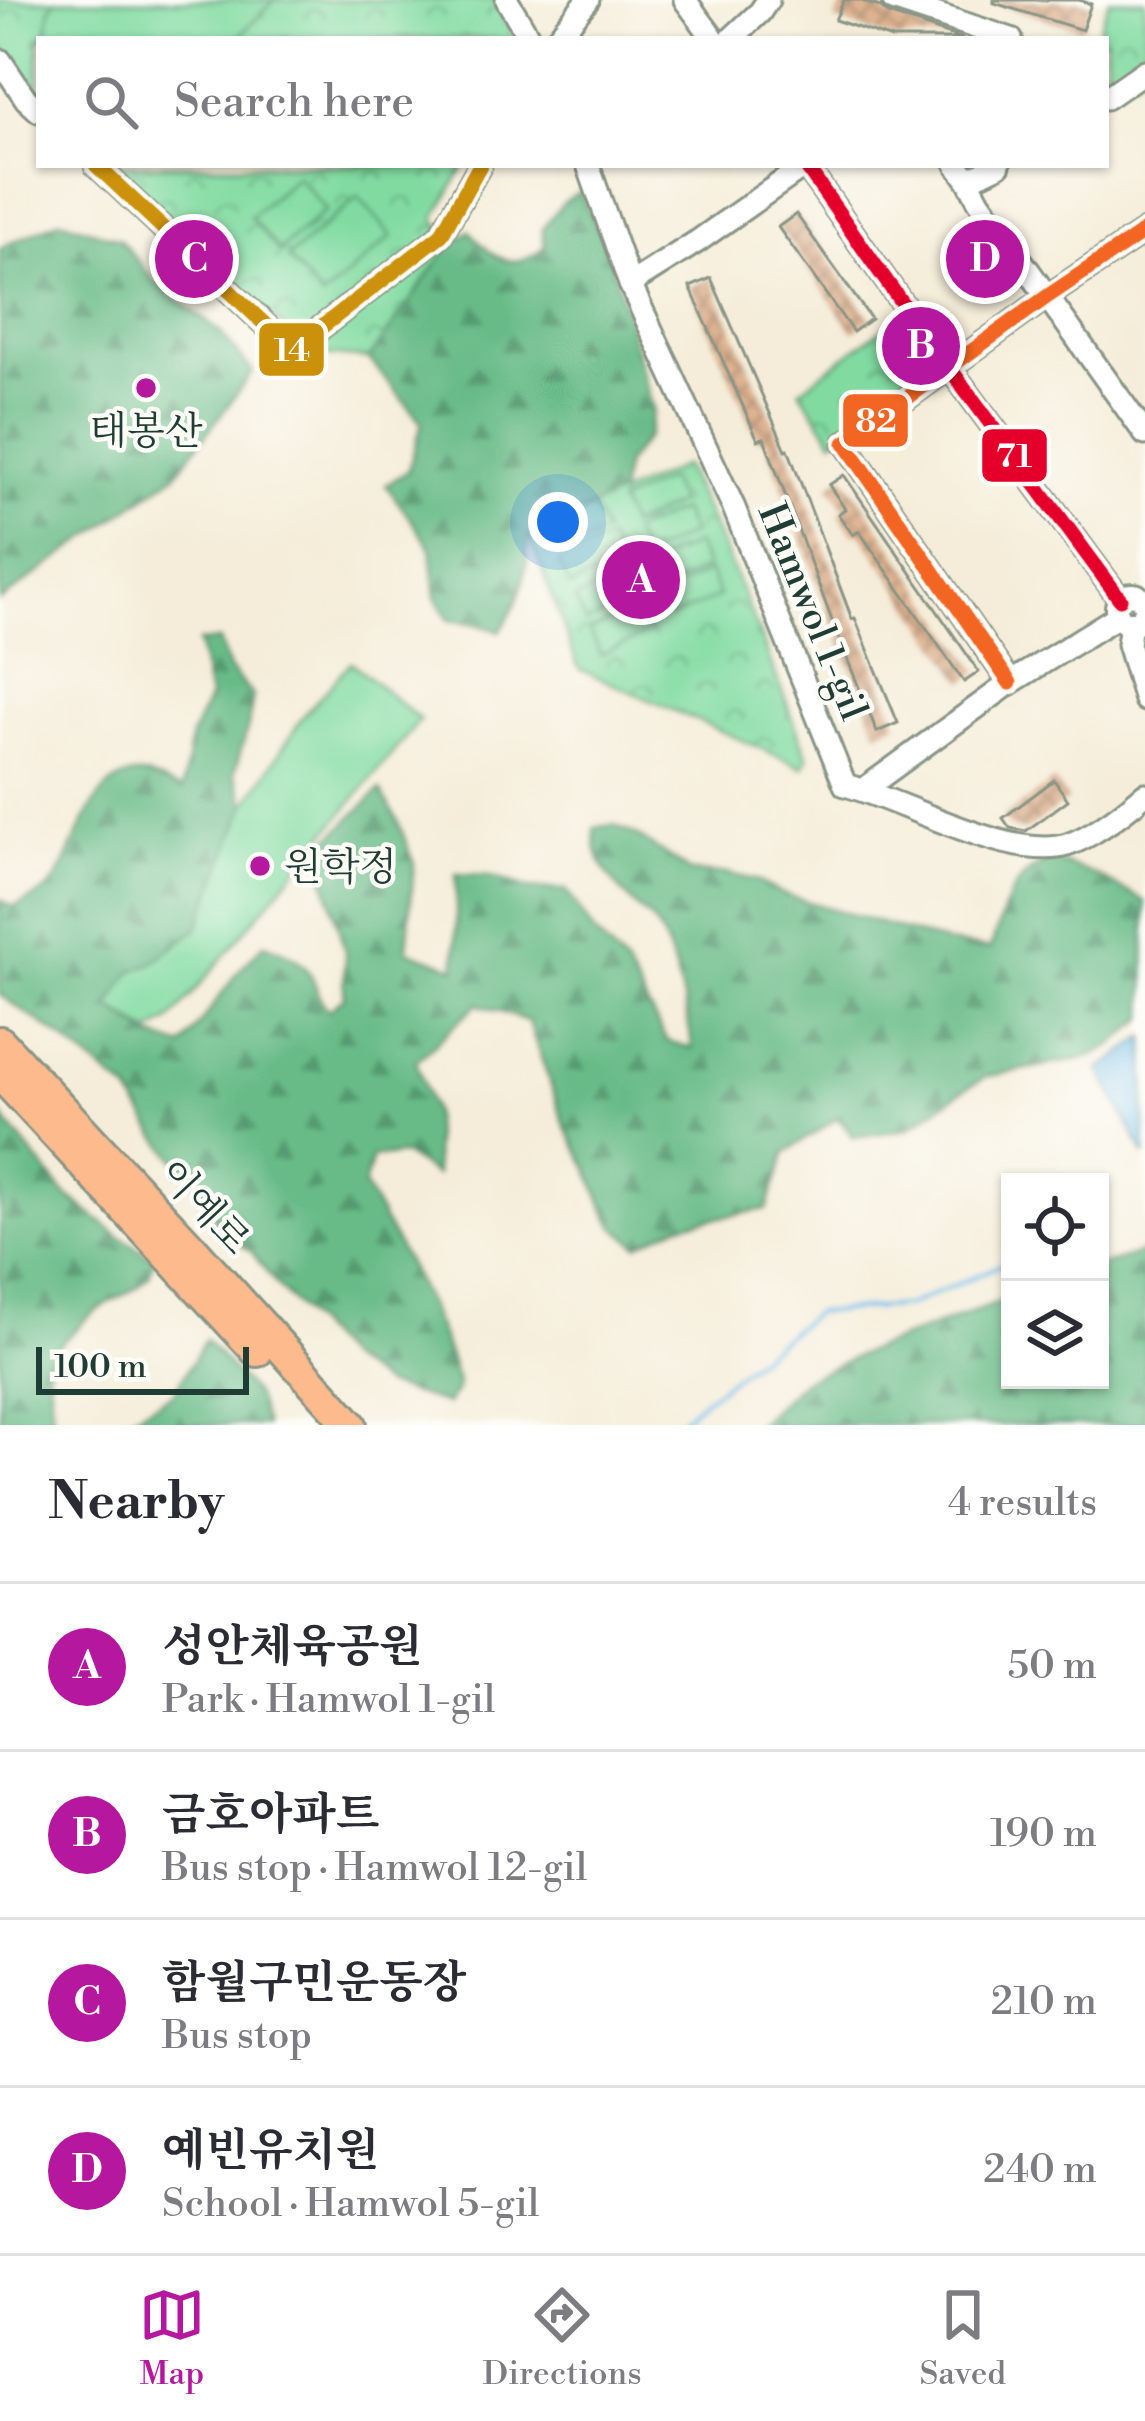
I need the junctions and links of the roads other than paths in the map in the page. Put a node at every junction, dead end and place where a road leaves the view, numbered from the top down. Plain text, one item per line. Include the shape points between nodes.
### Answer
1 (507, 0) edge
2 (588, 0) edge
3 (685, 0) edge
4 (768, 0) edge
5 (893, 0) edge
6 (528, 36) edge
7 (558, 36) edge
8 (711, 36) edge
9 (734, 36) edge
10 (1002, 36) edge
11 (0, 60) edge
12 (1109, 70) edge
13 (1139, 75) edge
14 (1109, 96) edge
15 (36, 108) edge
16 (99, 168) edge
17 (478, 168) edge
18 (590, 168) edge
19 (801, 168) edge
20 (807, 168) edge
21 (962, 172) edge
22 (1145, 231) edge
23 (630, 284) junction
24 (1048, 296) junction
25 (950, 369) junction
26 (1145, 434) edge
27 (1137, 609) edge
28 (1010, 683) junction
29 (1145, 700) edge
30 (863, 790) junction
31 (1145, 794) edge
32 (0, 1042) edge
33 (0, 1074) edge
34 (326, 1425) edge
35 (351, 1425) edge

1 - 6 street
2 - 7 street
3 - 8 street
4 - 9 street
5 - 10 street
11 - 15 street
12 - 13 street
13 - 14 street
16 - 17 street via 292,350 440,235
18 - 23 street, Hamwol 1-gil
19 - 23 street
20 - 25 street
21 - 24 street
22 - 24 street
23 - 30 street, Hamwol 1-gil via 734,508 845,785
24 - 25 street
24 - 26 street
25 - 27 street
25 - 28 street via 844,443
27 - 28 street
27 - 29 street via 1128,644
28 - 30 street
30 - 31 street via 1038,847 1065,845
32 - 35 highway, 이예로
33 - 34 highway, 이예로

